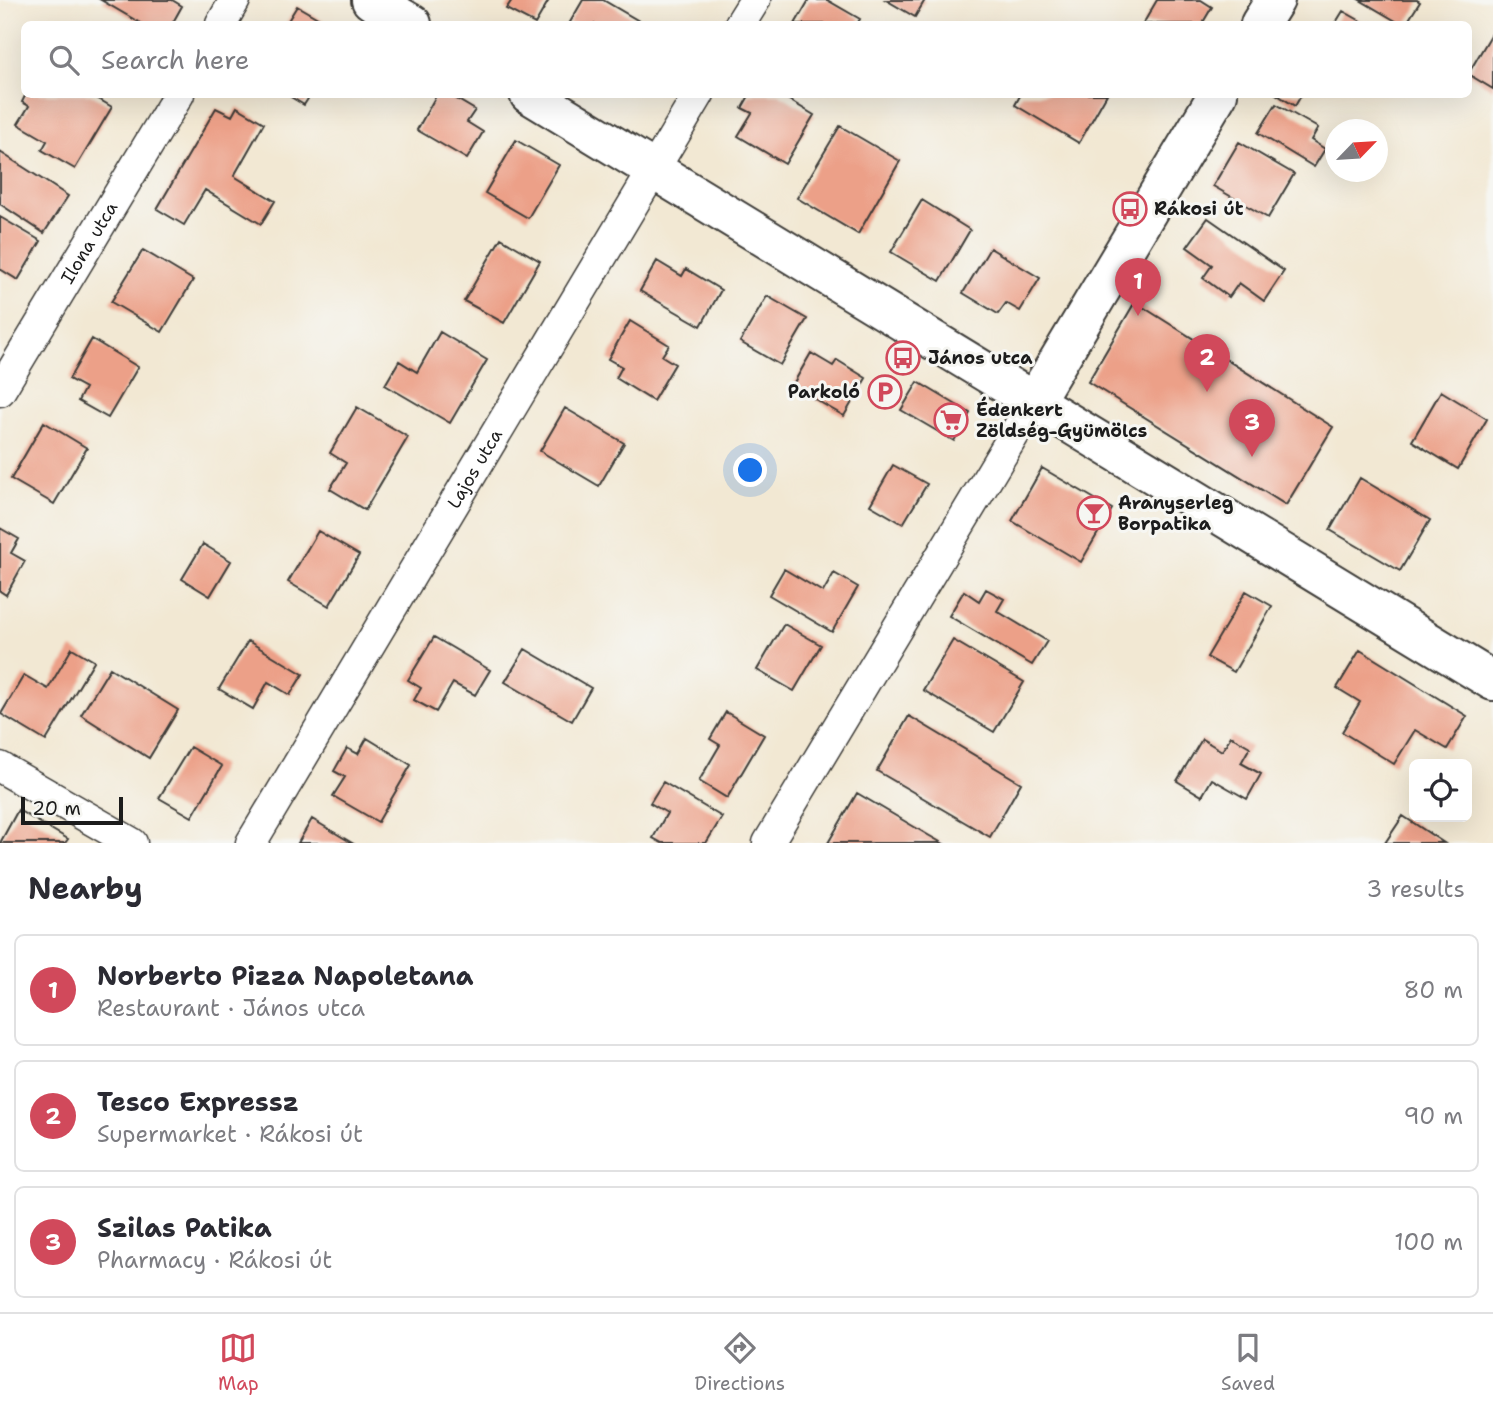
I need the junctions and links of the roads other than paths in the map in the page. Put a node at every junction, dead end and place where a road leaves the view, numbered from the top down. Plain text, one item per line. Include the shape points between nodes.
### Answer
1 (236, 0) edge
2 (371, 0) edge
3 (755, 0) edge
4 (1275, 0) edge
5 (223, 21) edge
6 (407, 21) edge
7 (742, 21) edge
8 (1262, 21) edge
9 (177, 98) edge
10 (536, 98) edge
11 (697, 98) edge
12 (1216, 98) edge
13 (654, 170) junction
14 (0, 391) edge
15 (1033, 403) junction
16 (1493, 681) edge
17 (0, 766) edge
18 (132, 843) edge
19 (251, 843) edge
20 (768, 843) edge

1 - 5 street
2 - 6 main road
3 - 7 street
4 - 8 main road
9 - 14 street, Ilona utca
10 - 13 main road
11 - 13 street, Lajos utca
12 - 15 main road
13 - 15 main road
13 - 19 street, Lajos utca
15 - 16 main road
15 - 20 street
17 - 18 street

